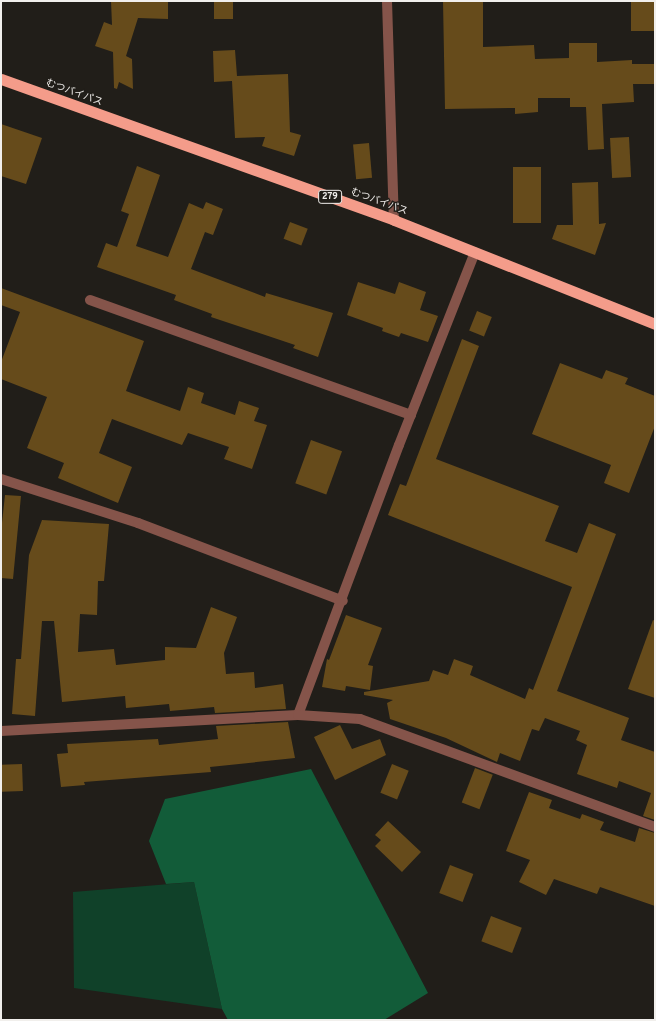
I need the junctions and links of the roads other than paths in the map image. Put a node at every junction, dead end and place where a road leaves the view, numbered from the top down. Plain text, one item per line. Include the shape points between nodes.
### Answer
1 (387, 1) edge
2 (1, 79) edge
3 (394, 220) junction
4 (475, 252) junction
5 (90, 300) dead end
6 (655, 324) edge
7 (411, 415) junction
8 (1, 480) edge
9 (343, 601) junction
10 (298, 715) junction
11 (1, 731) edge
12 (655, 827) edge

1 - 3 street
2 - 3 highway, むつバイパス / 279
3 - 4 highway, むつバイパス / 279
4 - 6 highway, むつバイパス / 279
4 - 7 street
5 - 7 street
7 - 9 street
8 - 9 street via 138,523
9 - 10 street
10 - 11 street
10 - 12 street via 360,719

